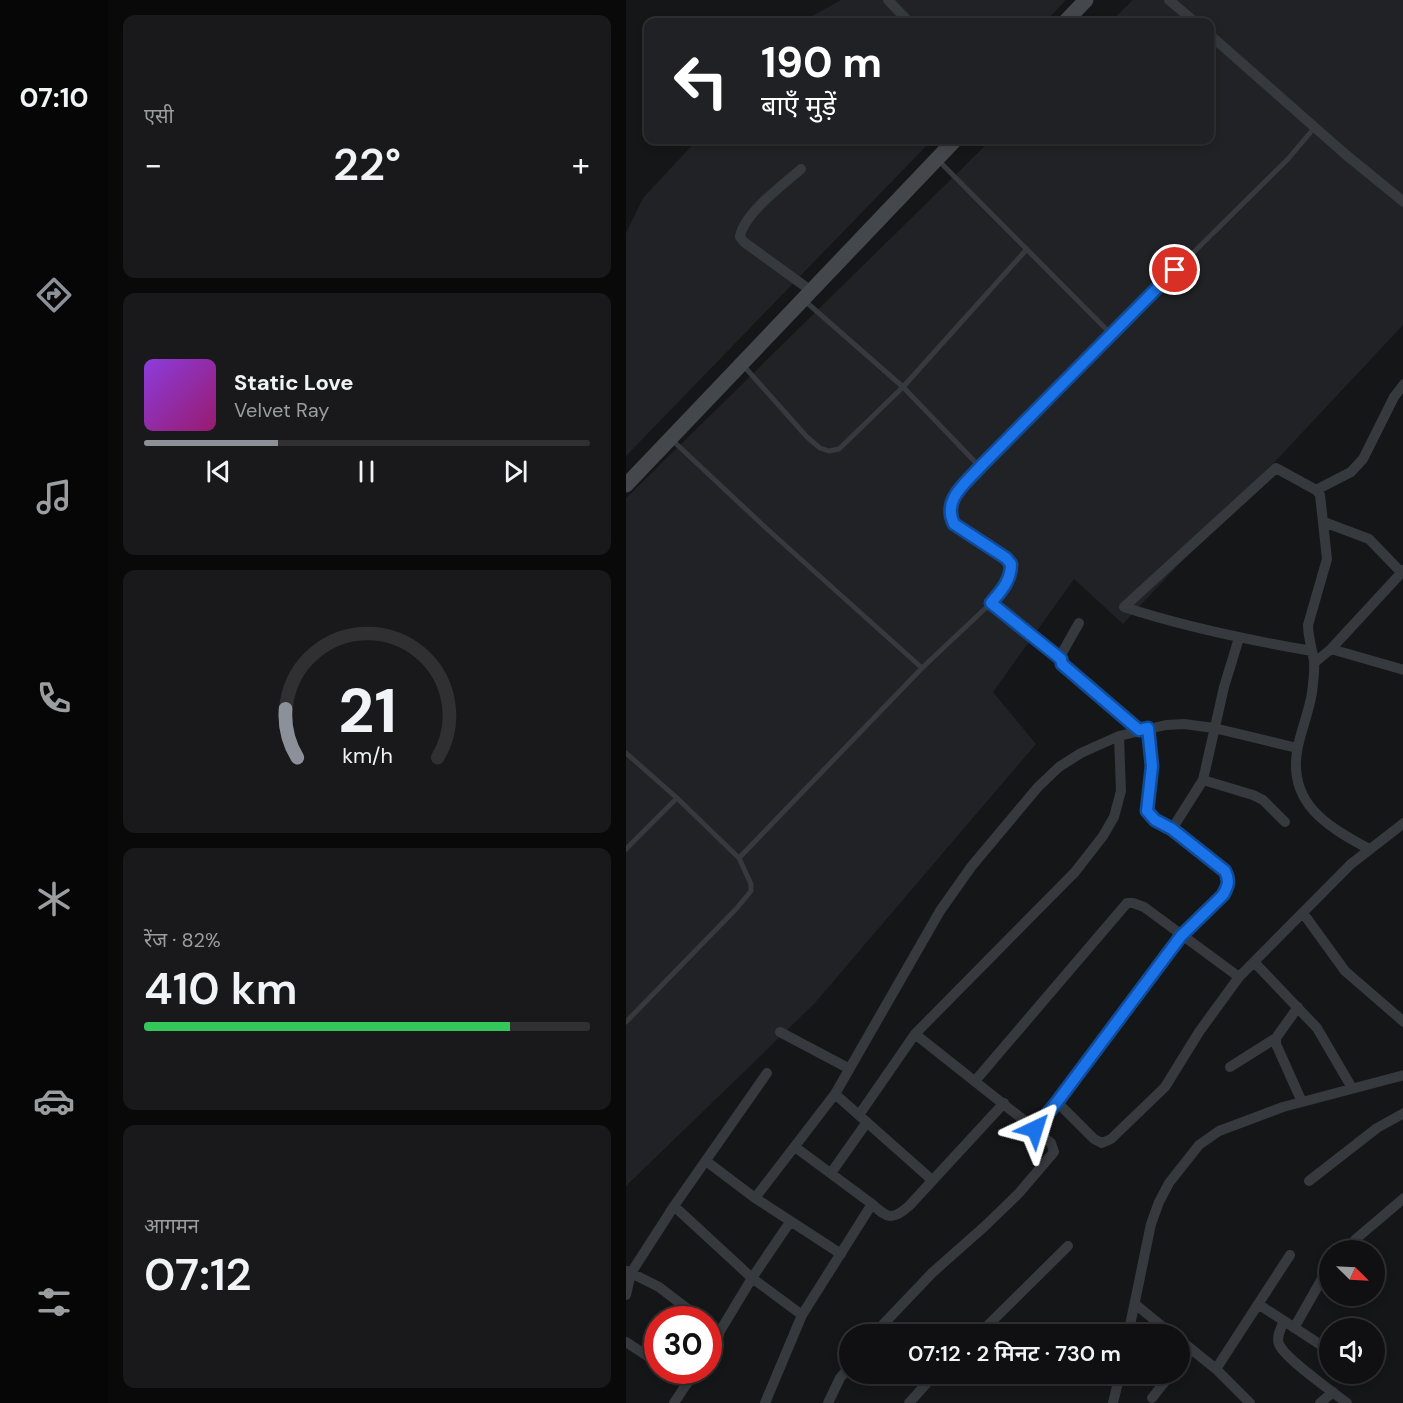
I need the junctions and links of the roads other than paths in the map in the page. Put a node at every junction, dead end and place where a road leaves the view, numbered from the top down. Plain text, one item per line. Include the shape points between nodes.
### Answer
1 (1086, 0) edge
2 (1169, 0) edge
3 (889, 1) edge
4 (905, 18) edge
5 (1069, 18) edge
6 (1190, 18) edge
7 (1214, 39) edge
8 (1315, 127) junction
9 (951, 144) edge
10 (936, 159) junction
11 (801, 169) dead end
12 (1403, 202) edge
13 (1027, 249) junction
14 (806, 294) junction
15 (1111, 334) junction
16 (742, 363) junction
17 (1403, 384) edge
18 (903, 387) junction
19 (670, 438) junction
20 (980, 467) junction
21 (626, 485) edge
22 (1316, 490) junction
23 (1324, 522) junction
24 (1402, 571) edge
25 (991, 603) junction
26 (1079, 623) dead end
27 (1240, 638) junction
28 (1331, 649) junction
29 (1312, 651) junction
30 (1061, 659) junction
31 (1314, 663) junction
32 (922, 668) junction
33 (1403, 670) edge
34 (1214, 728) junction
35 (1143, 729) junction
36 (1118, 736) junction
37 (1297, 748) junction
38 (626, 753) edge
39 (1203, 780) junction
40 (677, 798) junction
41 (1285, 822) dead end
42 (1403, 823) edge
43 (1172, 829) junction
44 (626, 849) edge
45 (1369, 849) junction
46 (739, 858) junction
47 (1303, 913) junction
48 (1181, 936) junction
49 (1254, 962) junction
50 (1239, 977) junction
51 (1298, 1007) junction
52 (626, 1022) edge
53 (1403, 1022) edge
54 (780, 1032) dead end
55 (915, 1034) junction
56 (1276, 1038) junction
57 (1230, 1067) dead end
58 (848, 1068) junction
59 (767, 1073) dead end
60 (1403, 1075) edge
61 (975, 1081) junction
62 (1352, 1088) junction
63 (835, 1094) junction
64 (1057, 1102) junction
65 (1302, 1102) junction
66 (1004, 1104) junction
67 (1403, 1113) edge
68 (863, 1119) junction
69 (1035, 1129) junction
70 (795, 1147) junction
71 (706, 1161) junction
72 (831, 1173) junction
73 (932, 1180) junction
74 (1309, 1181) dead end
75 (755, 1198) junction
76 (1403, 1198) edge
77 (872, 1204) junction
78 (674, 1206) junction
79 (790, 1222) junction
80 (1355, 1240) edge
81 (1068, 1246) dead end
82 (841, 1254) junction
83 (1290, 1256) dead end
84 (629, 1272) edge
85 (752, 1278) junction
86 (1319, 1284) edge
87 (626, 1294) edge
88 (1135, 1304) junction
89 (1258, 1304) junction
90 (684, 1306) edge
91 (802, 1315) junction
92 (1284, 1321) junction
93 (883, 1324) edge
94 (988, 1324) edge
95 (1130, 1324) edge
96 (1160, 1324) edge
97 (1294, 1328) junction
98 (722, 1330) edge
99 (626, 1342) edge
100 (1319, 1344) edge
101 (1191, 1349) edge
102 (644, 1354) edge
103 (1216, 1369) junction
104 (839, 1380) edge
105 (687, 1384) edge
106 (926, 1384) edge
107 (1118, 1384) edge
108 (1163, 1384) edge
109 (1332, 1392) junction
110 (1152, 1398) dead end
111 (674, 1403) edge
112 (765, 1403) edge
113 (828, 1403) edge
114 (909, 1403) edge
115 (1113, 1403) edge
116 (1250, 1403) edge
117 (1320, 1403) edge
118 (1347, 1403) edge

1 - 5 street
2 - 6 street
3 - 4 street
7 - 8 street
8 - 12 street
8 - 15 lane via 1288,159
9 - 10 street
10 - 13 lane
10 - 14 street
11 - 14 street via 751,215 740,237
13 - 15 lane
13 - 18 lane
14 - 16 street
14 - 18 lane
15 - 20 lane
16 - 18 lane via 807,437 829,451 839,449
16 - 19 street
17 - 22 street via 1363,459 1351,472
18 - 20 lane
19 - 21 street
19 - 32 lane
20 - 25 lane via 953,499 950,516 954,524 1011,564 1006,586
22 - 23 street
22 - 27 street via 1276,468 1124,606
23 - 24 street via 1369,539
23 - 29 street via 1327,560 1308,625
24 - 28 street
25 - 30 street
25 - 32 lane
26 - 30 street
27 - 29 street
27 - 34 street
28 - 31 street
28 - 33 street
29 - 31 street
30 - 35 street via 1062,664
31 - 37 street via 1311,695
32 - 46 lane
34 - 35 street via 1184,724
34 - 37 street
34 - 39 street
35 - 36 street
35 - 43 street via 1152,766 1147,811
36 - 55 street via 1121,791 1114,817 1103,836 1075,873
36 - 58 street via 1059,767 971,867 940,911
37 - 45 street via 1297,781 1305,799 1326,823
38 - 40 lane
39 - 41 street via 1253,795
39 - 43 street
40 - 44 lane
40 - 46 lane
42 - 45 street
43 - 48 street via 1225,871 1229,879 1223,895
45 - 47 street
46 - 52 lane via 751,891
47 - 49 street
47 - 53 street via 1345,970
48 - 50 street
48 - 61 street via 1144,908 1127,903
48 - 64 street
49 - 50 street
49 - 51 street
50 - 64 street via 1165,1087 1111,1139 1102,1143 1094,1139
51 - 56 street
51 - 62 street via 1325,1040
54 - 58 street
55 - 61 street
55 - 68 street
56 - 57 street
56 - 65 street
58 - 63 street
59 - 71 street
60 - 62 street
61 - 66 street
62 - 65 street
63 - 68 street
63 - 70 street
64 - 69 street
65 - 88 street via 1219,1131 1199,1145 1183,1164 1158,1202
66 - 69 street
66 - 73 street
67 - 74 street via 1377,1128
68 - 72 street
68 - 73 street
69 - 93 street via 1051,1143 1052,1156
70 - 72 street
70 - 75 street
71 - 75 street
71 - 78 street
72 - 77 street
73 - 77 street via 899,1215 890,1217
75 - 79 street
76 - 80 street
77 - 82 street
78 - 84 street
78 - 85 street
79 - 82 street
79 - 85 street
81 - 94 street
82 - 91 street
83 - 89 street
84 - 87 street
84 - 90 street
85 - 91 street
85 - 98 street
86 - 97 street
88 - 95 street
88 - 96 street
89 - 92 street
89 - 103 street
91 - 112 street
92 - 97 street
92 - 109 street via 1278,1338 1280,1347
97 - 100 street
99 - 102 street
101 - 103 street
103 - 116 street
104 - 113 street
105 - 111 street
106 - 114 street
107 - 115 street
108 - 110 street
109 - 117 street
109 - 118 street

